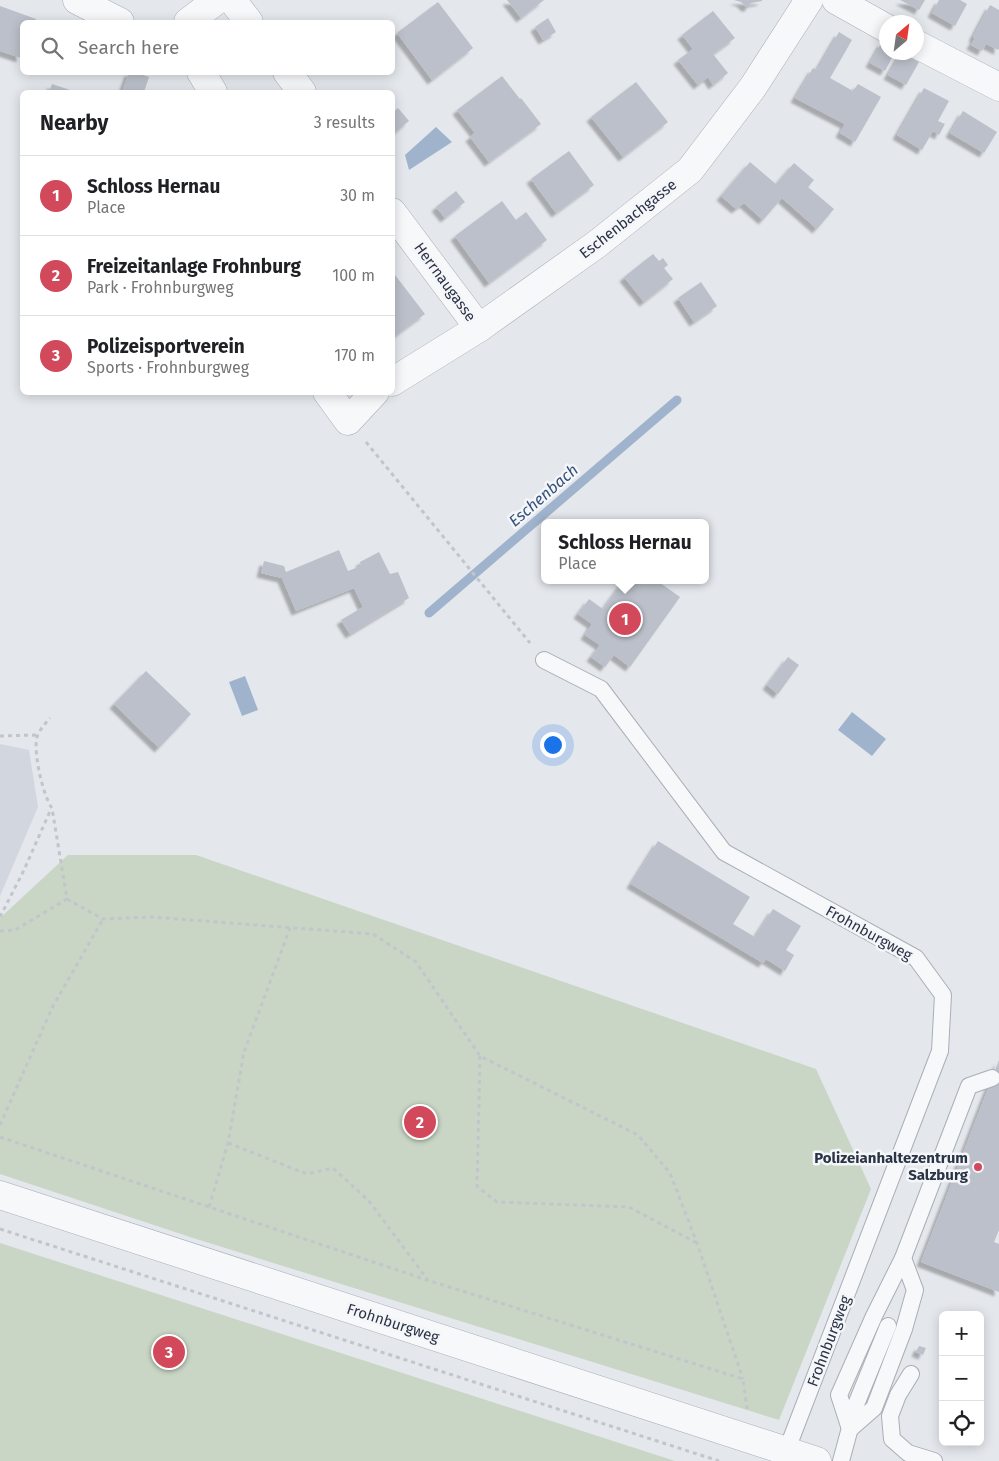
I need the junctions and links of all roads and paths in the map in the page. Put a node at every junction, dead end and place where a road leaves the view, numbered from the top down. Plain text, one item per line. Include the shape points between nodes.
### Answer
1 (77, 0) edge
2 (217, 0) edge
3 (232, 0) edge
4 (809, 0) edge
5 (836, 0) edge
6 (116, 20) edge
7 (191, 20) edge
8 (248, 20) edge
9 (879, 24) edge
10 (924, 48) edge
11 (203, 75) edge
12 (289, 75) edge
13 (999, 87) edge
14 (212, 90) edge
15 (300, 90) edge
16 (395, 216) edge
17 (479, 328) junction
18 (395, 380) edge
19 (329, 395) edge
20 (372, 395) edge
21 (348, 421) junction
22 (544, 660) joint
23 (50, 718) dead end
24 (38, 735) junction
25 (0, 736) edge
26 (52, 808) junction
27 (67, 899) junction
28 (0, 917) edge
29 (103, 919) junction
30 (290, 928) junction
31 (0, 932) edge
32 (480, 1056) junction
33 (992, 1078) dead end
34 (0, 1125) edge
35 (0, 1137) edge
36 (228, 1143) junction
37 (0, 1195) edge
38 (209, 1207) junction
39 (0, 1229) edge
40 (697, 1243) junction
41 (903, 1258) junction
42 (427, 1280) junction
43 (888, 1326) dead end
44 (911, 1374) dead end
45 (743, 1379) junction
46 (850, 1429) junction
47 (735, 1435) junction
48 (786, 1452) junction
49 (719, 1461) edge
50 (817, 1461) edge
51 (841, 1461) edge
52 (934, 1461) edge

1 - 6 street
2 - 7 street
3 - 8 street
4 - 17 street, Eschenbachgasse via 753,87 690,170 618,230
5 - 9 street
10 - 13 street
11 - 14 street
12 - 15 street
16 - 17 street, Herrnaugasse
17 - 18 street, Eschenbachgasse
19 - 21 street
20 - 21 street
21 - 22 path
22 - 48 lane, Frohnburgweg via 601,689 724,852 916,958 943,995 940,1051
23 - 24 path
24 - 25 path
24 - 26 path via 37,754 46,801
26 - 27 path
26 - 28 path
27 - 29 path
27 - 31 path via 15,930
29 - 30 path via 152,917
29 - 34 path via 52,1008
30 - 32 path via 373,934 416,962
30 - 36 path via 244,1052
32 - 40 path via 638,1135 670,1173
32 - 40 path via 477,1186 497,1202 629,1207
33 - 41 lane via 969,1086
35 - 38 path
36 - 38 path
36 - 42 path via 306,1174 333,1168 370,1201
37 - 47 street, Frohnburgweg
38 - 42 path
39 - 49 path
40 - 45 path
41 - 46 lane via 839,1394
41 - 46 lane via 915,1290 904,1329 874,1408
42 - 45 path
43 - 46 lane
44 - 52 lane via 890,1416 892,1440 908,1452
45 - 47 path via 748,1413
46 - 51 lane
47 - 48 street, Frohnburgweg
48 - 50 street, Frohnburgweg

